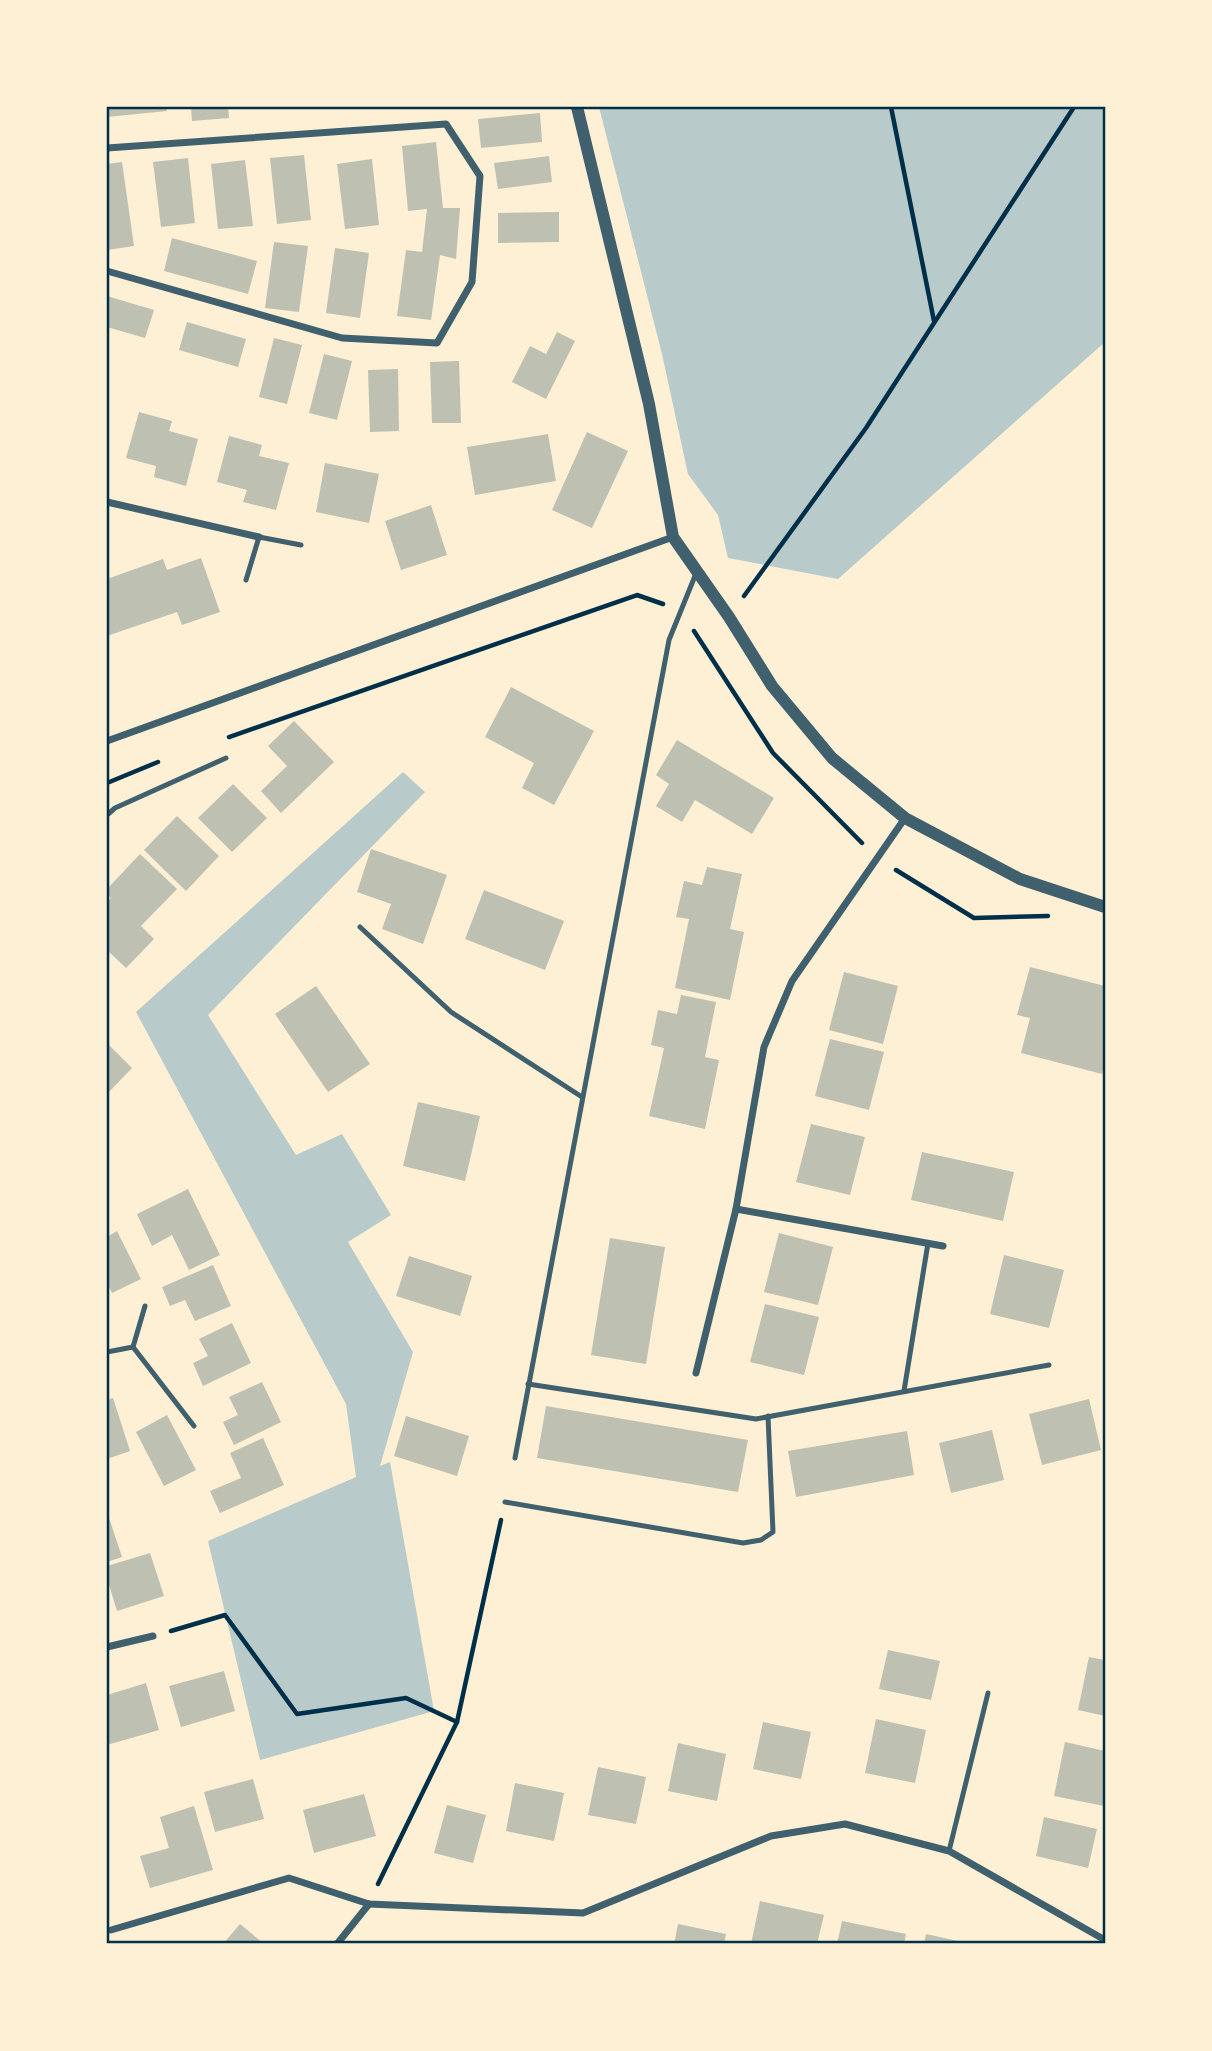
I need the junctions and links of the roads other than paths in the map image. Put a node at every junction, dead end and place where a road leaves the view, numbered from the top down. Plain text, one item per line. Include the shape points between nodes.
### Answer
1 (577, 107) edge
2 (107, 148) edge
3 (107, 271) edge
4 (107, 502) edge
5 (259, 537) junction
6 (673, 537) junction
7 (301, 545) dead end
8 (697, 570) junction
9 (246, 580) dead end
10 (107, 741) edge
11 (226, 758) dead end
12 (107, 815) edge
13 (905, 818) junction
14 (1105, 907) edge
15 (360, 927) dead end
16 (582, 1097) junction
17 (736, 1209) junction
18 (928, 1243) junction
19 (943, 1246) dead end
20 (145, 1306) dead end
21 (133, 1346) junction
22 (107, 1352) edge
23 (1049, 1365) dead end
24 (696, 1373) dead end
25 (528, 1384) junction
26 (904, 1391) junction
27 (768, 1416) junction
28 (194, 1426) dead end
29 (515, 1458) dead end
30 (505, 1502) road end
31 (153, 1636) road end
32 (107, 1647) edge
33 (988, 1693) dead end
34 (948, 1851) junction
35 (369, 1904) junction
36 (111, 1930) dead end
37 (1105, 1940) edge
38 (337, 1944) edge

1 - 6 street via 649,404
2 - 3 street via 446,124 480,176 472,282 437,343 342,338
4 - 5 street
5 - 7 lane
5 - 9 lane
6 - 8 street
6 - 10 street
8 - 13 street via 772,686 832,758
8 - 16 lane via 669,640
11 - 12 lane
13 - 14 street via 1020,879
13 - 17 street via 792,981 764,1047
15 - 16 lane via 452,1012
16 - 25 lane
17 - 18 street
17 - 24 street
18 - 19 street
18 - 26 lane
20 - 21 lane
21 - 22 lane
21 - 28 lane
23 - 26 lane
25 - 27 lane via 756,1419
25 - 29 lane
26 - 27 lane
27 - 30 lane via 773,1532 761,1540 743,1544
31 - 32 street
33 - 34 lane
34 - 35 street via 845,1824 771,1836 583,1913
34 - 37 street
35 - 36 street via 289,1878
35 - 38 street

